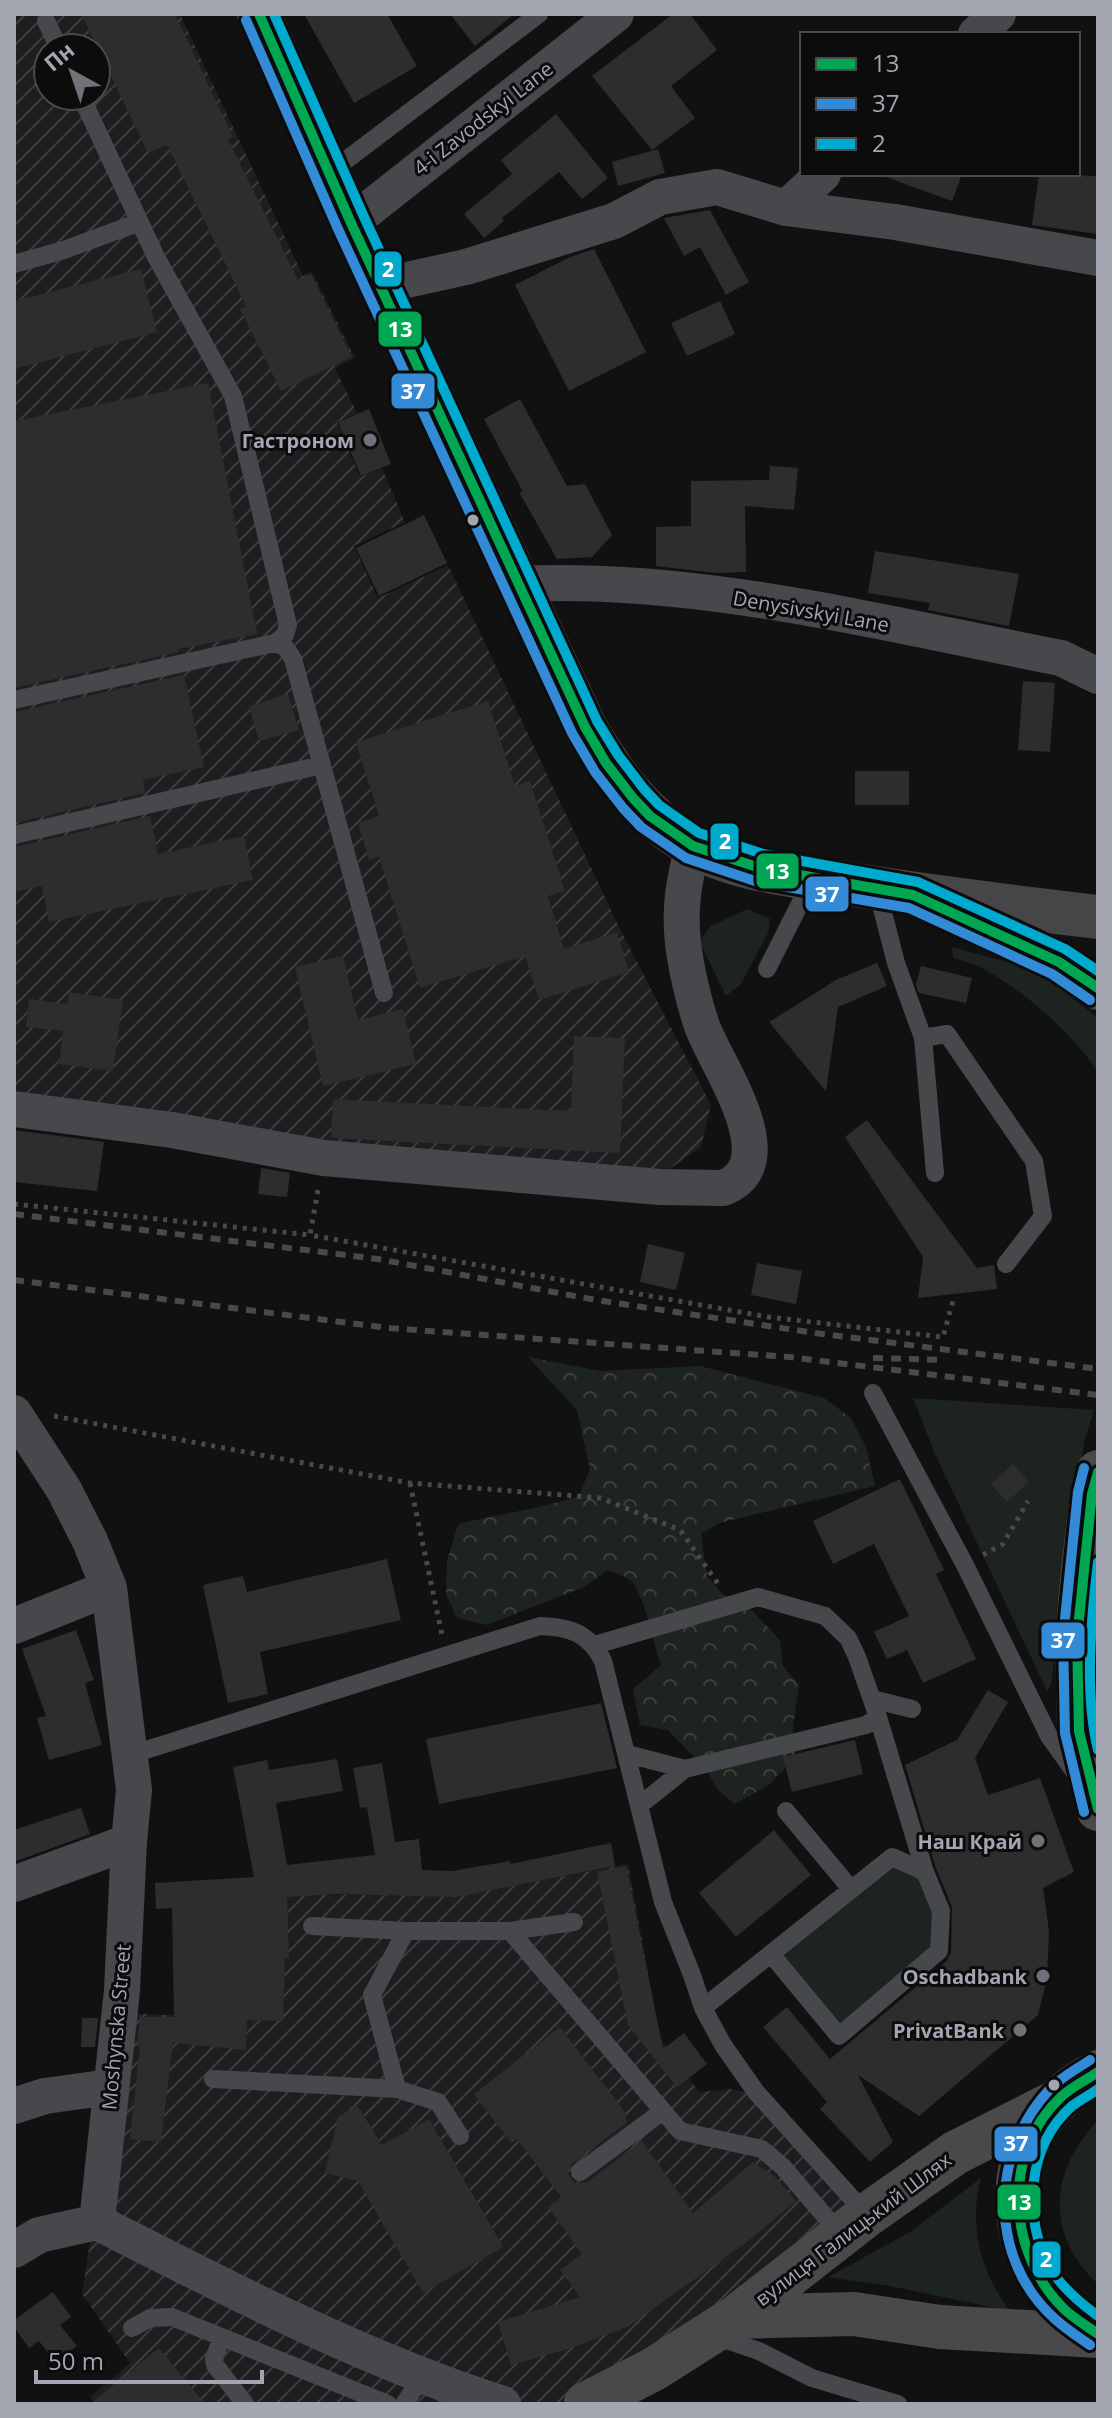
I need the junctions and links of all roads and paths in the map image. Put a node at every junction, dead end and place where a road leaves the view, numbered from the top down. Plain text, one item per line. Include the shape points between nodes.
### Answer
1 (259, 14) edge
2 (539, 14) edge
3 (616, 14) edge
4 (998, 14) edge
5 (46, 21) dead end
6 (51, 32) edge
7 (978, 32) edge
8 (88, 112) edge
9 (329, 173) junction
10 (821, 176) edge
11 (786, 208) junction
12 (140, 222) junction
13 (351, 223) junction
14 (1098, 258) edge
15 (14, 264) edge
16 (380, 286) junction
17 (517, 584) junction
18 (275, 643) junction
19 (1098, 676) edge
20 (14, 700) edge
21 (322, 765) junction
22 (14, 835) edge
23 (693, 846) junction
24 (813, 878) junction
25 (895, 892) junction
26 (1098, 917) edge
27 (767, 969) dead end
28 (1098, 988) edge
29 (384, 993) dead end
30 (923, 1038) junction
31 (14, 1109) edge
32 (324, 1158) junction
33 (935, 1173) dead end
34 (14, 1204) edge
35 (310, 1235) junction
36 (1006, 1264) dead end
37 (954, 1297) dead end
38 (873, 1393) dead end
39 (29, 1414) edge
40 (1098, 1472) edge
41 (410, 1483) junction
42 (1028, 1501) dead end
43 (965, 1565) junction
44 (109, 1588) junction
45 (748, 1600) junction
46 (14, 1626) edge
47 (595, 1645) junction
48 (446, 1655) junction
49 (875, 1708) junction
50 (912, 1709) dead end
51 (627, 1754) junction
52 (130, 1755) junction
53 (685, 1769) junction
54 (640, 1805) junction
55 (1097, 1805) edge
56 (786, 1811) dead end
57 (129, 1842) junction
58 (925, 1872) junction
59 (14, 1884) edge
60 (851, 1889) junction
61 (574, 1922) dead end
62 (312, 1926) dead end
63 (406, 1931) junction
64 (510, 1931) junction
65 (771, 1954) junction
66 (703, 2008) junction
67 (1086, 2077) edge
68 (213, 2079) dead end
69 (110, 2087) junction
70 (397, 2089) junction
71 (14, 2106) edge
72 (663, 2111) junction
73 (460, 2136) dead end
74 (580, 2172) dead end
75 (97, 2222) junction
76 (855, 2225) junction
77 (14, 2250) edge
78 (722, 2325) junction
79 (132, 2328) dead end
80 (1098, 2335) edge
81 (222, 2337) junction
82 (413, 2390) edge
83 (245, 2404) edge
84 (388, 2404) edge
85 (503, 2404) edge
86 (586, 2404) edge
87 (898, 2404) edge

1 - 9 main road
2 - 9 lane
3 - 13 street, 4-i Zavodskyi Lane
4 - 7 street
5 - 6 lane
8 - 12 lane
9 - 13 main road
10 - 11 street
11 - 14 street
11 - 16 street via 717,187 660,197 614,221 466,267
12 - 15 lane
12 - 18 lane via 233,396 288,625
13 - 16 main road
16 - 17 main road
17 - 19 street, Denysivskyi Lane via 625,585 781,603 1061,658
17 - 23 main road via 606,763 650,816
18 - 20 lane
18 - 21 lane via 293,659
21 - 22 lane
21 - 29 lane
23 - 24 main road via 732,861
23 - 32 street via 681,893 683,944 703,1027 746,1124 749,1154 738,1179 723,1188 660,1187
24 - 25 main road
24 - 27 lane
25 - 26 main road
25 - 28 main road via 1059,962
25 - 30 lane via 896,963
30 - 33 lane
30 - 36 lane via 947,1034 1034,1161 1043,1216
31 - 32 street
32 - 35 path
34 - 35 path
35 - 37 path via 768,1317 943,1337
38 - 43 lane
39 - 41 path
39 - 44 street, Moshynska Street
40 - 55 highway via 1077,1638 1079,1731
41 - 45 path via 601,1498 680,1530 721,1588
41 - 48 path
42 - 43 path via 1003,1544
43 - 55 lane via 1049,1736
44 - 46 street
44 - 52 street, Moshynska Street
45 - 47 lane
45 - 49 lane via 758,1597 825,1616 848,1638
47 - 48 lane via 566,1627 540,1626
47 - 51 lane
48 - 52 lane
49 - 50 lane
49 - 53 lane via 866,1725
49 - 58 lane
51 - 53 lane
51 - 54 lane
52 - 57 street, Moshynska Street via 134,1790
53 - 54 lane
54 - 66 lane via 663,1902
56 - 60 lane
57 - 59 street
57 - 69 street, Moshynska Street via 122,1990
58 - 60 lane via 892,1857
58 - 65 lane via 941,1911 939,1951 839,2036
60 - 65 lane
61 - 64 lane
62 - 63 lane
63 - 64 lane
63 - 70 lane via 372,1995
64 - 72 lane
65 - 66 lane
66 - 76 lane via 723,2045
67 - 76 highway, вулиця Галицький Шлях via 955,2153
67 - 80 highway via 1042,2121 1030,2143 1017,2192 1018,2217 1022,2243 1044,2288
68 - 70 lane
69 - 71 street
69 - 75 street, Moshynska Street
70 - 73 lane via 438,2102
72 - 74 lane
72 - 76 lane via 680,2131 762,2149
75 - 77 street via 39,2235
75 - 82 street via 293,2319
76 - 78 highway, вулиця Галицький Шлях
78 - 80 highway, вулиця Галицький Шлях via 854,2314 940,2327
78 - 86 highway, вулиця Галицький Шлях
78 - 87 lane via 812,2378
79 - 81 lane via 163,2316
81 - 83 lane via 215,2365
81 - 84 lane
82 - 85 street

